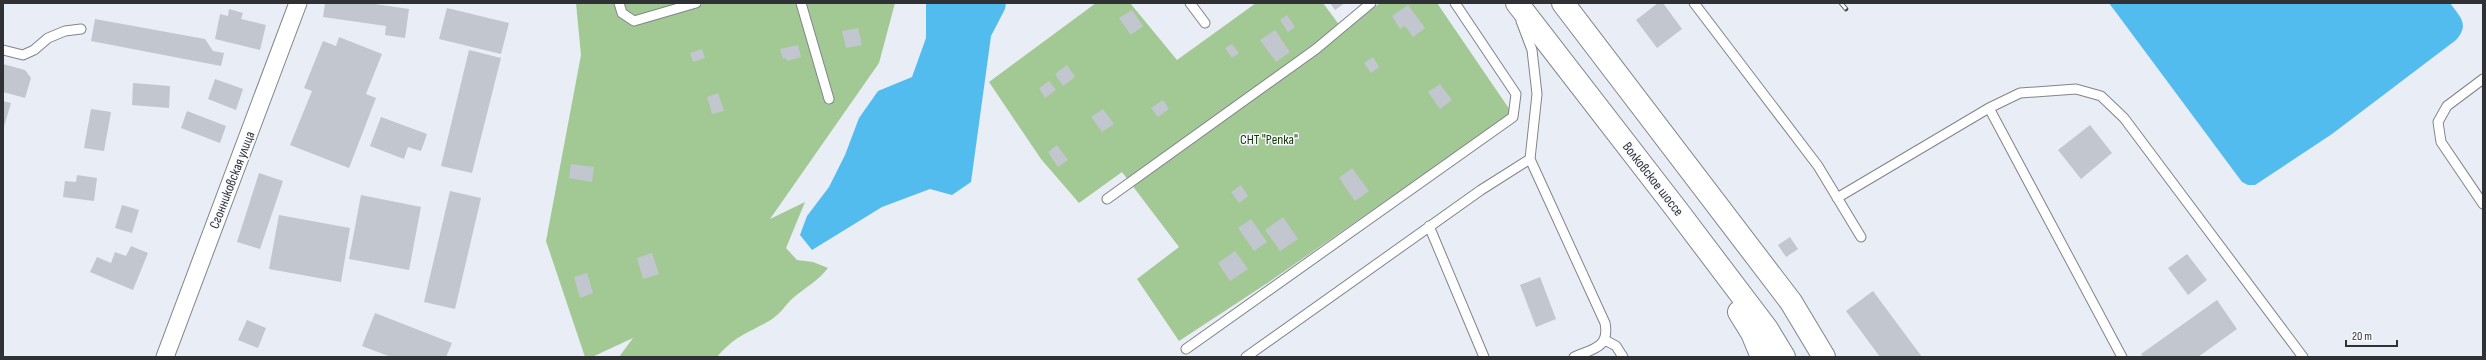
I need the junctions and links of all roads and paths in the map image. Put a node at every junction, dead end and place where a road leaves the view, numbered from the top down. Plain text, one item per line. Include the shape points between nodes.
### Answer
1 (298, 3) edge
2 (619, 3) edge
3 (696, 3) edge
4 (801, 3) edge
5 (1190, 3) edge
6 (1371, 3) edge
7 (1455, 3) edge
8 (1515, 3) edge
9 (1563, 3) edge
10 (1694, 3) edge
11 (1204, 23) dead end
12 (81, 29) dead end
13 (3, 50) edge
14 (2483, 79) edge
15 (829, 99) dead end
16 (1989, 108) junction
17 (1530, 160) junction
18 (1837, 198) junction
19 (1107, 199) dead end
20 (2483, 204) edge
21 (1677, 210) junction
22 (1429, 226) junction
23 (1861, 237) dead end
24 (1605, 340) junction
25 (1186, 350) dead end
26 (165, 357) edge
27 (1246, 357) edge
28 (1484, 357) edge
29 (1574, 357) edge
30 (1623, 357) edge
31 (1762, 357) edge
32 (1784, 357) edge
33 (1824, 357) edge
34 (2122, 357) edge
35 (2303, 357) edge

1 - 26 street, Сгонниковская улица
2 - 3 lane via 622,14 634,21
4 - 15 lane
5 - 11 lane
6 - 19 lane via 1316,49
7 - 25 lane via 1516,94 1513,117
8 - 17 lane via 1532,50 1538,94
8 - 21 main road, Волковское шоссе
9 - 33 main road via 1791,302
10 - 18 lane via 1818,166
12 - 13 lane via 64,31 48,38 34,50 23,55
14 - 20 lane via 2447,106 2438,122 2441,142
16 - 18 lane
16 - 34 lane
16 - 35 lane via 2020,93 2076,89 2101,96 2124,118
17 - 22 lane
17 - 24 lane via 1605,323
18 - 23 lane
21 - 31 main road via 1752,333
21 - 32 main road, Волковское шоссе via 1767,329
22 - 27 lane
22 - 28 lane
24 - 29 lane via 1600,346
24 - 30 lane via 1616,346

